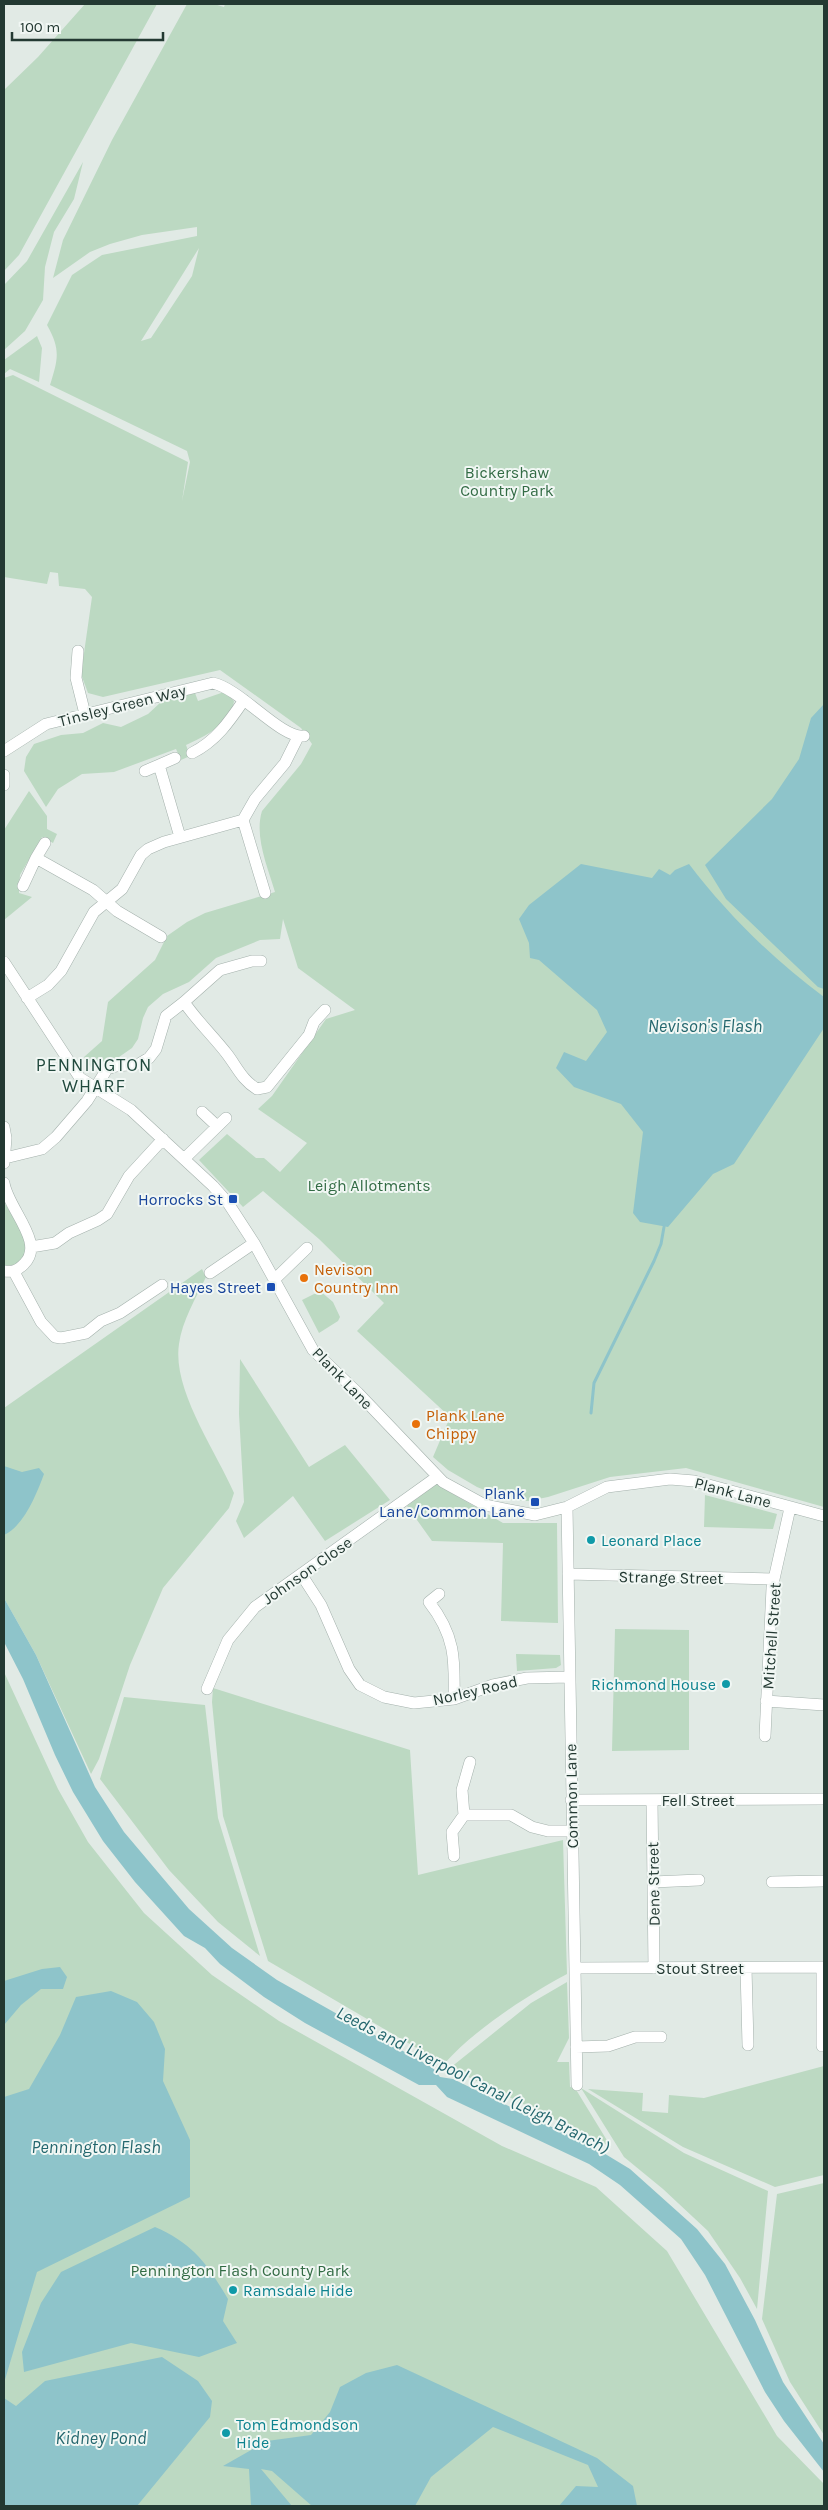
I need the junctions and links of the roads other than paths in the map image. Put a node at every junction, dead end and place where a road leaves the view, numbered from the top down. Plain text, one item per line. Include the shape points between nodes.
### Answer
1 (78, 651) dead end
2 (244, 700) junction
3 (85, 714) junction
4 (4, 751) edge
5 (192, 752) dead end
6 (174, 758) dead end
7 (159, 765) junction
8 (145, 771) dead end
9 (4, 775) edge
10 (4, 785) edge
11 (243, 820) junction
12 (180, 837) junction
13 (45, 843) dead end
14 (36, 858) junction
15 (23, 886) dead end
16 (265, 893) dead end
17 (106, 903) junction
18 (161, 937) dead end
19 (261, 961) dead end
20 (4, 962) edge
21 (27, 998) junction
22 (184, 1002) junction
23 (325, 1010) dead end
24 (94, 1088) junction
25 (202, 1112) dead end
26 (226, 1118) dead end
27 (217, 1126) junction
28 (4, 1127) edge
29 (163, 1139) junction
30 (184, 1158) junction
31 (4, 1161) edge
32 (4, 1183) edge
33 (254, 1243) junction
34 (31, 1247) junction
35 (307, 1248) dead end
36 (9, 1272) edge
37 (210, 1273) dead end
38 (274, 1280) junction
39 (162, 1285) dead end
40 (437, 1477) junction
41 (567, 1507) junction
42 (790, 1508) junction
43 (824, 1516) edge
44 (301, 1574) junction
45 (568, 1574) junction
46 (774, 1579) junction
47 (440, 1594) dead end
48 (569, 1677) junction
49 (207, 1689) dead end
50 (454, 1699) junction
51 (766, 1701) junction
52 (824, 1705) edge
53 (765, 1736) dead end
54 (470, 1762) dead end
55 (824, 1799) edge
56 (572, 1800) junction
57 (652, 1800) junction
58 (464, 1815) junction
59 (572, 1831) junction
60 (454, 1856) dead end
61 (699, 1880) dead end
62 (653, 1882) junction
63 (772, 1882) dead end
64 (824, 1882) edge
65 (823, 1967) edge
66 (575, 1968) junction
67 (654, 1968) junction
68 (746, 1968) junction
69 (661, 2036) dead end
70 (748, 2045) dead end
71 (822, 2046) dead end
72 (576, 2047) junction
73 (577, 2085) dead end

1 - 3 street via 76,678
2 - 3 street, Tinsley Green Way via 222,685 213,683
2 - 5 street via 226,727 205,746
2 - 11 street, Tinsley Green Way via 291,734 301,737
3 - 4 street, Tinsley Green Way via 37,728
6 - 7 street
7 - 8 street
7 - 12 street
9 - 10 street
11 - 12 street
11 - 16 street
12 - 17 street via 148,849 122,889
13 - 14 street
14 - 15 street
14 - 17 street via 93,890
17 - 18 street
17 - 21 street via 94,912 61,971 48,985
19 - 22 street via 220,970
20 - 21 street, Plank Lane
21 - 24 street, Plank Lane via 74,1070
22 - 23 street via 247,1083 257,1089 267,1087
22 - 24 street via 166,1016 156,1049 149,1058 139,1064 107,1069
24 - 29 street, Plank Lane via 131,1110
24 - 31 street via 71,1121 42,1149
25 - 27 street
26 - 27 street
27 - 30 street
28 - 31 street
29 - 30 street, Plank Lane
29 - 34 street via 129,1176 107,1214 55,1243
30 - 33 street, Plank Lane via 228,1203
32 - 34 street via 7,1198 30,1235
33 - 37 street
33 - 38 street, Plank Lane
34 - 36 street via 28,1261
35 - 38 street
36 - 39 street via 41,1322 55,1337 86,1333 101,1321 120,1313 145,1291
38 - 40 street, Plank Lane via 314,1350
40 - 41 street, Plank Lane via 485,1505 535,1515
40 - 44 street, Johnson Close
41 - 42 street, Plank Lane via 606,1487 670,1479 694,1481
41 - 45 street, Common Lane
42 - 43 street, Plank Lane
42 - 46 street, Mitchell Street
44 - 49 street, Johnson Close via 255,1607 228,1640
44 - 50 street, Norley Road via 321,1605 349,1669 360,1685 384,1696 414,1703
45 - 46 street, Strange Street
45 - 48 street, Common Lane
46 - 51 street, Mitchell Street
47 - 50 street via 429,1602 445,1626 454,1648
48 - 50 street, Norley Road via 527,1678
48 - 56 street, Common Lane
51 - 52 street
51 - 53 street, Mitchell Street
54 - 58 street via 462,1790
55 - 57 street, Fell Street
56 - 57 street, Fell Street
56 - 59 street, Common Lane
57 - 62 street, Dene Street
58 - 59 street via 511,1815 548,1832
58 - 60 street via 452,1832
59 - 66 street, Common Lane
61 - 62 street
62 - 67 street, Dene Street
63 - 64 street
65 - 68 street, Stout Street
65 - 71 street
66 - 67 street, Stout Street
66 - 72 street, Common Lane
67 - 68 street, Stout Street
68 - 70 street
69 - 72 street via 635,2037 608,2046
72 - 73 street, Common Lane

